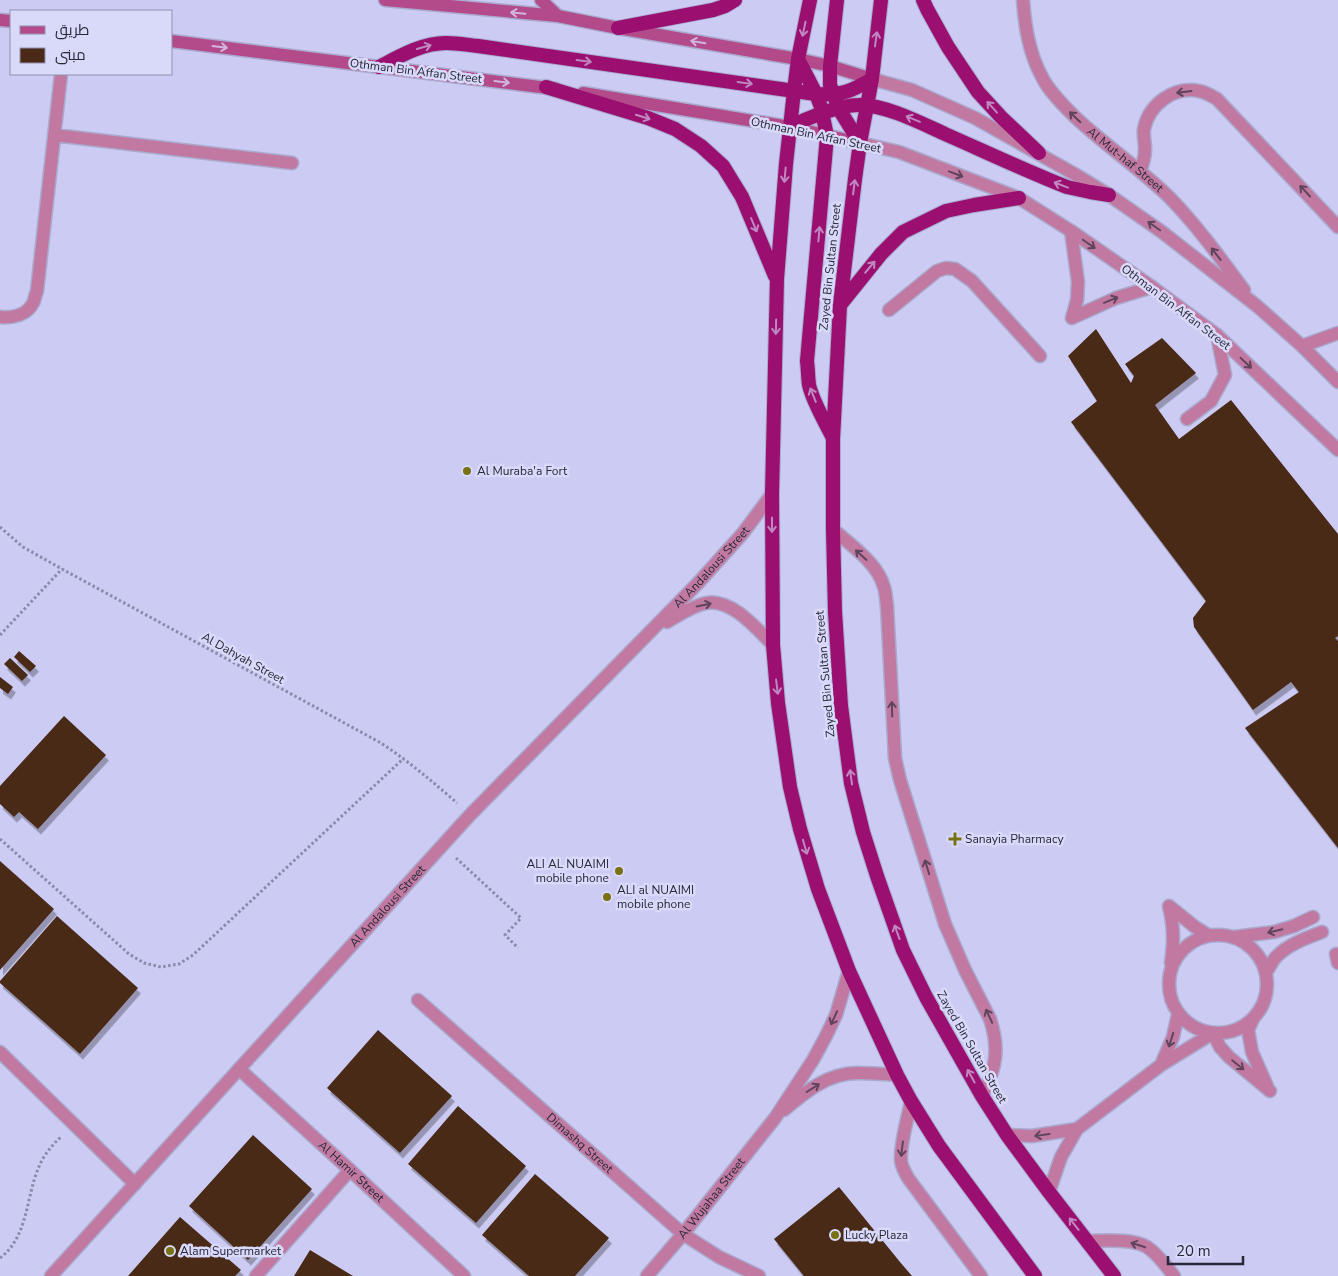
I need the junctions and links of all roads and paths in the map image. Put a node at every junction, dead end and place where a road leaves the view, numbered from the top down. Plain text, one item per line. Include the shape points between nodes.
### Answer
1 (385, 0) edge
2 (541, 0) edge
3 (735, 0) edge
4 (810, 0) edge
5 (837, 0) edge
6 (882, 0) edge
7 (924, 0) edge
8 (1023, 0) edge
9 (558, 16) junction
10 (618, 28) junction
11 (172, 41) edge
12 (798, 58) junction
13 (830, 66) junction
14 (379, 67) junction
15 (61, 75) edge
16 (872, 79) junction
17 (546, 87) junction
18 (794, 91) junction
19 (816, 94) junction
20 (833, 95) junction
21 (867, 105) junction
22 (838, 108) junction
23 (823, 113) junction
24 (790, 127) junction
25 (54, 135) junction
26 (827, 136) junction
27 (860, 143) junction
28 (1039, 153) junction
29 (292, 163) dead end
30 (1140, 171) junction
31 (1109, 195) junction
32 (1019, 198) junction
33 (1338, 227) edge
34 (1071, 231) junction
35 (777, 279) junction
36 (1152, 287) junction
37 (840, 305) junction
38 (1256, 306) junction
39 (889, 310) dead end
40 (0, 317) edge
41 (1338, 333) edge
42 (1217, 335) junction
43 (1302, 346) junction
44 (1040, 356) dead end
45 (1338, 382) edge
46 (1187, 419) dead end
47 (833, 439) junction
48 (1338, 450) edge
49 (772, 494) junction
50 (0, 528) edge
51 (833, 529) junction
52 (62, 570) junction
53 (0, 634) edge
54 (646, 636) junction
55 (773, 645) junction
56 (404, 758) junction
57 (470, 815) junction
58 (0, 839) edge
59 (443, 846) junction
60 (1313, 917) dead end
61 (1322, 932) dead end
62 (1208, 935) junction
63 (1234, 937) junction
64 (518, 948) dead end
65 (1338, 957) edge
66 (1338, 964) edge
67 (1171, 968) junction
68 (849, 971) junction
69 (1266, 973) junction
70 (418, 1000) dead end
71 (1178, 1014) junction
72 (1253, 1018) junction
73 (1213, 1033) junction
74 (0, 1052) edge
75 (1161, 1065) junction
76 (239, 1069) junction
77 (897, 1075) junction
78 (982, 1096) junction
79 (911, 1101) junction
80 (775, 1118) junction
81 (74, 1125) junction
82 (1077, 1129) junction
83 (1007, 1135) junction
84 (350, 1170) junction
85 (135, 1184) junction
86 (1049, 1192) junction
87 (683, 1234) junction
88 (1087, 1241) junction
89 (0, 1258) edge
90 (458, 1274) edge
91 (754, 1275) edge
92 (51, 1276) edge
93 (256, 1276) edge
94 (646, 1276) edge
95 (981, 1276) edge
96 (1035, 1276) edge
97 (1114, 1276) edge
98 (1174, 1276) edge

9 -> 1 main road
2 - 9 main road
3 - 10 highway via 713,10
4 -> 12 highway
5 - 13 highway
16 -> 6 highway, Zayed Bin Sultan Street
28 -> 7 highway via 978,92 948,47
30 -> 8 street, Al Mut-haf Street via 1089,130 1061,103 1042,78 1032,54
9 - 10 main road
12 -> 10 main road
11 -> 14 main road, Othman Bin Affan Street
12 - 13 main road
12 - 18 highway
12 - 19 highway
13 - 16 main road
13 - 20 highway
14 -> 17 main road, Othman Bin Affan Street
14 -> 18 highway via 406,52 446,43
15 - 25 street
16 - 20 highway via 854,90
16 - 21 highway, Zayed Bin Sultan Street
16 - 28 street via 912,90 975,118
17 - 24 main road, Othman Bin Affan Street
17 -> 35 highway via 648,118 675,129 701,146 723,166 742,197
18 - 19 highway
18 - 24 highway
19 - 20 highway
19 - 23 highway
20 - 22 highway
21 - 22 highway
21 - 27 highway, Zayed Bin Sultan Street
31 -> 21 highway via 1067,188 907,117
22 - 23 highway
22 - 27 highway
23 - 24 highway
23 - 26 highway
24 - 26 main road, Othman Bin Affan Street
24 -> 35 highway
25 - 29 street
25 - 40 street via 37,291 33,304 23,314
26 - 27 main road, Othman Bin Affan Street
47 -> 26 highway via 814,397 808,373
27 -> 32 street, Othman Bin Affan Street via 899,152
37 -> 27 highway, Zayed Bin Sultan Street
28 - 31 street
33 -> 30 street via 1218,98 1200,91 1181,91 1163,98 1150,113 1144,131 1145,155
38 -> 30 street, Al Mut-haf Street via 1194,225
38 -> 31 street
32 - 34 street, Othman Bin Affan Street
37 -> 32 highway via 903,232 946,211
34 -> 36 street, Othman Bin Affan Street
34 -> 36 street via 1078,282 1072,318 1116,298
35 -> 49 highway
36 - 42 street, Othman Bin Affan Street
37 - 47 highway, Zayed Bin Sultan Street
38 - 43 street
39 - 44 street via 937,271 956,269 972,281
41 - 43 street
42 - 46 street via 1224,375 1211,401
42 -> 48 street, Othman Bin Affan Street
43 - 45 street
47 - 51 highway, Zayed Bin Sultan Street
49 - 54 street, Al Andalousi Street via 743,533
49 -> 55 highway
50 - 52 path, Al Dahyah Street
78 -> 51 highway, Zayed Bin Sultan Street via 926,998 903,950 863,832 851,783 841,706
78 -> 51 street via 996,1061 994,1030 954,948 900,780 895,758 885,588 871,564
52 - 53 path
52 - 56 path, Al Dahyah Street
54 -> 55 street, Al Andalousi Street via 683,612 706,603 725,605 748,620
54 - 57 street, Al Andalousi Street
55 -> 68 highway via 792,796 818,889
56 - 57 path, Al Dahyah Street
56 - 58 path via 193,955 178,964 161,967 144,963 129,954
57 - 59 street, Al Andalousi Street
59 - 64 path via 521,918 505,936
59 - 76 street, Al Andalousi Street
60 -> 63 street via 1274,932
61 - 69 street via 1290,946 1276,957
62 - 63 street
62 - 67 street via 1185,946
62 - 67 street via 1169,906 1174,944
63 - 69 street via 1255,951
65 - 66 street via 1336,954
67 - 71 street via 1168,983 1170,999
68 - 77 highway
68 -> 80 street, Al Wujahaa Street via 829,1029
69 - 72 street via 1267,990
70 - 87 street, Dimashq Street
71 - 73 street via 1194,1027
71 -> 75 street via 1173,1037
72 - 73 street via 1228,1032
73 -> 72 street via 1229,1057 1270,1091 1252,1052 1248,1030
73 - 75 street
74 - 81 street
75 - 82 street
76 - 84 street, Al Hamir Street
76 - 85 street, Al Andalousi Street
77 - 79 highway
80 -> 77 street, Al Wujahaa Street via 806,1092 834,1077 855,1073
78 - 83 highway, Zayed Bin Sultan Street
79 -> 95 street via 902,1146 902,1168
79 - 96 highway via 939,1146
80 - 87 street, Al Wujahaa Street
81 - 85 street
81 - 89 path via 43,1158 22,1228
82 -> 83 street via 1032,1136
82 - 86 street via 1061,1157
83 - 86 highway, Zayed Bin Sultan Street
84 - 90 street, Al Hamir Street
84 - 93 street
85 - 92 street, Al Andalousi Street
88 -> 86 highway, Zayed Bin Sultan Street
87 - 91 street, Dimashq Street
87 - 94 street, Al Wujahaa Street
88 - 97 highway, Zayed Bin Sultan Street
98 -> 88 street via 1145,1246 1131,1242

